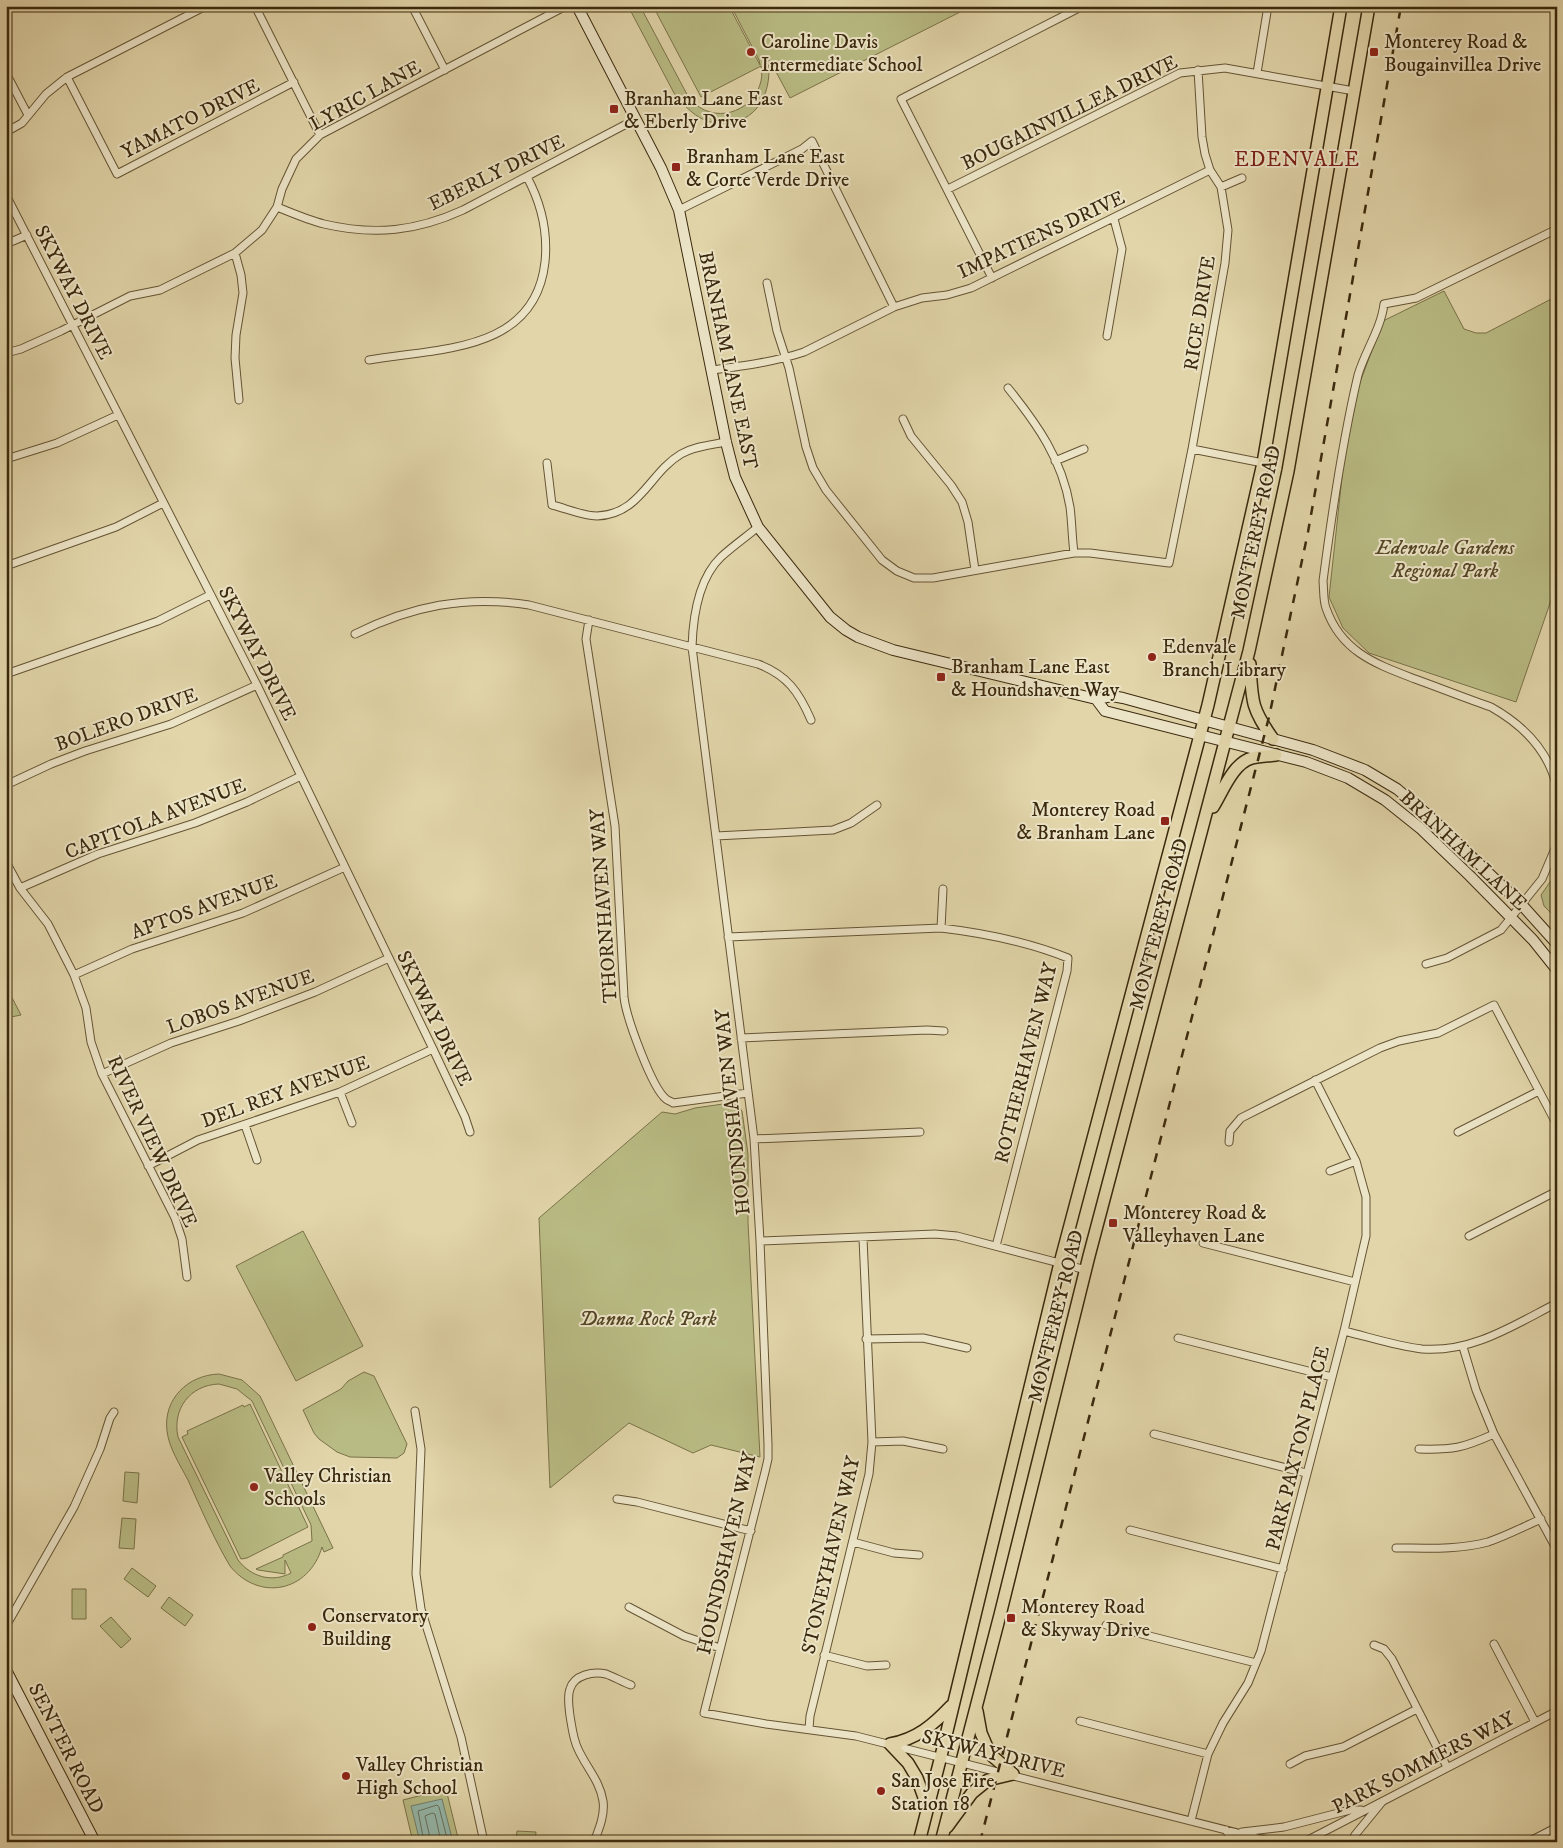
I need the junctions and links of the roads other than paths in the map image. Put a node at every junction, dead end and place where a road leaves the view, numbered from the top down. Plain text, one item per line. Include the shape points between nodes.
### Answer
1 (206, 6) edge
2 (255, 6) edge
3 (412, 6) edge
4 (566, 6) edge
5 (577, 6) edge
6 (1083, 6) edge
7 (1268, 6) edge
8 (1342, 6) edge
9 (1369, 6) edge
10 (445, 70) junction
11 (1198, 70) junction
12 (6, 73) edge
13 (1257, 73) junction
14 (67, 77) junction
15 (294, 82) junction
16 (1327, 87) junction
17 (1354, 91) junction
18 (28, 115) junction
19 (636, 119) junction
20 (6, 132) edge
21 (320, 135) junction
22 (1210, 170) junction
23 (527, 177) junction
24 (1242, 178) dead end
25 (1222, 187) junction
26 (948, 189) junction
27 (6, 195) edge
28 (277, 207) junction
29 (679, 210) junction
30 (1114, 219) junction
31 (1557, 229) edge
32 (27, 234) junction
33 (6, 244) edge
34 (235, 253) junction
35 (992, 278) junction
36 (767, 283) dead end
37 (894, 307) junction
38 (72, 325) junction
39 (1107, 336) dead end
40 (6, 354) edge
41 (786, 358) junction
42 (369, 360) dead end
43 (712, 370) junction
44 (1008, 388) dead end
45 (239, 400) dead end
46 (118, 415) junction
47 (903, 418) dead end
48 (726, 442) junction
49 (1084, 449) dead end
50 (1192, 450) junction
51 (6, 459) edge
52 (1056, 461) junction
53 (547, 463) dead end
54 (1263, 463) junction
55 (163, 503) junction
56 (758, 527) junction
57 (1074, 553) junction
58 (6, 566) edge
59 (975, 570) junction
60 (210, 595) junction
61 (589, 620) junction
62 (355, 634) dead end
63 (692, 647) junction
64 (1250, 651) junction
65 (6, 674) edge
66 (257, 685) junction
67 (1096, 699) junction
68 (811, 720) dead end
69 (1204, 720) junction
70 (1230, 727) junction
71 (1200, 736) junction
72 (1273, 739) junction
73 (1226, 742) junction
74 (1276, 755) junction
75 (301, 776) junction
76 (6, 785) edge
77 (1557, 788) edge
78 (877, 804) dead end
79 (1206, 819) junction
80 (716, 836) junction
81 (1557, 844) edge
82 (6, 862) edge
83 (345, 867) junction
84 (20, 888) junction
85 (943, 889) dead end
86 (1522, 905) junction
87 (1511, 918) junction
88 (941, 928) junction
89 (728, 936) junction
90 (1557, 944) edge
91 (389, 958) junction
92 (1426, 964) dead end
93 (1557, 970) edge
94 (74, 976) junction
95 (944, 1031) dead end
96 (742, 1038) junction
97 (433, 1049) junction
98 (102, 1074) junction
99 (1315, 1080) junction
100 (1539, 1091) junction
101 (340, 1092) junction
102 (748, 1093) junction
103 (352, 1123) dead end
104 (246, 1125) junction
105 (1557, 1125) edge
106 (470, 1132) dead end
107 (920, 1132) dead end
108 (1458, 1132) dead end
109 (754, 1139) junction
110 (1229, 1142) dead end
111 (257, 1160) dead end
112 (1356, 1161) junction
113 (148, 1166) junction
114 (1330, 1171) dead end
115 (1557, 1191) edge
116 (1469, 1236) dead end
117 (863, 1238) junction
118 (760, 1242) junction
119 (1203, 1243) dead end
120 (996, 1246) junction
121 (1060, 1263) junction
122 (1086, 1270) junction
123 (187, 1277) dead end
124 (1355, 1282) junction
125 (1557, 1303) edge
126 (1344, 1331) junction
127 (1178, 1338) dead end
128 (866, 1339) junction
129 (1463, 1347) junction
130 (967, 1348) dead end
131 (1332, 1377) junction
132 (415, 1411) dead end
133 (114, 1412) dead end
134 (1154, 1434) dead end
135 (1494, 1434) junction
136 (872, 1442) junction
137 (943, 1449) dead end
138 (1418, 1449) dead end
139 (1306, 1473) junction
140 (617, 1500) dead end
141 (1541, 1519) junction
142 (1130, 1530) dead end
143 (751, 1532) junction
144 (853, 1542) junction
145 (1396, 1548) dead end
146 (1557, 1550) edge
147 (918, 1556) dead end
148 (1283, 1569) junction
149 (629, 1607) dead end
150 (1106, 1625) dead end
151 (6, 1626) edge
152 (1494, 1644) dead end
153 (1374, 1645) dead end
154 (720, 1648) junction
155 (824, 1655) junction
156 (1256, 1663) junction
157 (886, 1665) dead end
158 (6, 1670) edge
159 (631, 1685) dead end
160 (952, 1705) junction
161 (977, 1707) junction
162 (1417, 1709) junction
163 (1557, 1711) edge
164 (704, 1713) joint
165 (1080, 1721) dead end
166 (1535, 1722) junction
167 (809, 1729) junction
168 (890, 1744) junction
169 (1208, 1754) junction
170 (941, 1756) junction
171 (962, 1762) junction
172 (1290, 1764) dead end
173 (1447, 1767) junction
174 (1012, 1774) junction
175 (1384, 1800) junction
176 (927, 1807) junction
177 (1365, 1810) junction
178 (1191, 1821) junction
179 (1557, 1826) edge
180 (1226, 1830) junction
181 (1236, 1832) junction
182 (942, 1837) edge
183 (96, 1842) edge
184 (484, 1842) edge
185 (594, 1842) edge
186 (918, 1842) edge
187 (1234, 1842) edge
188 (1274, 1842) edge
189 (1304, 1842) edge
190 (1352, 1842) edge
191 (1528, 1842) edge

1 - 14 street
2 - 15 street
3 - 10 street
4 - 10 street, LYRIC LANE
5 - 19 street, BRANHAM LANE EAST
6 - 26 street via 901,99
7 - 13 street
8 - 16 main road, MONTEREY ROAD
9 - 17 main road, MONTEREY ROAD
10 - 21 street, LYRIC LANE
11 - 13 street, BOUGAINVILLEA DRIVE via 1225,68
11 - 22 street, RICE DRIVE via 1202,137
11 - 26 street, BOUGAINVILLEA DRIVE via 1166,79
12 - 18 street
13 - 16 street, BOUGAINVILLEA DRIVE
14 - 15 street, YAMATO DRIVE via 117,174
14 - 18 street
15 - 21 street
16 - 17 street, BOUGAINVILLEA DRIVE
16 - 54 main road, MONTEREY ROAD
17 - 64 main road, MONTEREY ROAD via 1288,471
18 - 20 street via 22,123
19 - 23 street, EBERLY DRIVE
19 - 29 street, BRANHAM LANE EAST
21 - 28 street, LYRIC LANE via 296,159
22 - 25 street, RICE DRIVE
22 - 30 street, IMPATIENS DRIVE
23 - 28 street, EBERLY DRIVE via 442,219 422,226 392,230 362,231 323,224
23 - 42 street via 539,202 546,253 544,276 525,314 496,334 474,342 414,355
24 - 25 street
25 - 50 street, RICE DRIVE via 1228,230 1225,263
26 - 35 street
27 - 32 street, SKYWAY DRIVE
28 - 34 street, LYRIC LANE via 262,230
29 - 37 street via 812,141
29 - 43 street, BRANHAM LANE EAST
30 - 35 street, IMPATIENS DRIVE
30 - 39 street via 1122,249
31 - 77 street via 1416,298 1384,304 1383,314 1359,372 1348,418 1323,582 1325,607 1347,643 1380,665 1491,707 1516,724 1547,759
32 - 33 street
32 - 38 street, SKYWAY DRIVE
34 - 38 street, LYRIC LANE via 160,290 130,296
34 - 45 street via 242,292 236,335
35 - 37 street, IMPATIENS DRIVE via 971,288
36 - 41 street
37 - 41 street, IMPATIENS DRIVE
38 - 40 street, LYRIC LANE
38 - 46 street, SKYWAY DRIVE
41 - 43 street, IMPATIENS DRIVE
41 - 59 street via 806,447 814,468 826,490 882,560 896,571 914,578
43 - 48 street, BRANHAM LANE EAST
44 - 52 street via 1034,420
46 - 51 street via 56,443
46 - 55 street, SKYWAY DRIVE
47 - 59 street via 911,436 962,502
48 - 53 street via 681,454 667,465 639,498 611,514 595,516 552,505
48 - 56 street, BRANHAM LANE EAST via 735,476
49 - 52 street
50 - 54 street
50 - 57 street, RICE DRIVE via 1169,563
52 - 57 street via 1070,506
54 - 69 main road, MONTEREY ROAD
55 - 58 street via 116,528
55 - 60 street, SKYWAY DRIVE
56 - 63 street, HOUNDSHAVEN WAY via 720,558 709,572 693,620
56 - 67 street, BRANHAM LANE EAST via 830,617 858,638 893,650
57 - 59 street
60 - 65 street via 148,624
60 - 66 street, SKYWAY DRIVE
61 - 62 street via 529,605 483,600 445,603 408,611
61 - 63 street
61 - 102 street, THORNHAVEN WAY via 586,639 615,826 624,998 628,1019 640,1052 666,1099 673,1102
63 - 68 street via 773,669 790,683
63 - 80 street, HOUNDSHAVEN WAY
64 - 70 main road, MONTEREY ROAD
64 - 72 main road via 1253,706
66 - 75 street, SKYWAY DRIVE
66 - 76 street, BOLERO DRIVE via 171,724 84,751
67 - 69 street, BRANHAM LANE EAST via 1112,696
67 - 71 street, BRANHAM LANE EAST via 1105,712
69 - 70 street, BRANHAM LANE EAST
69 - 71 main road, MONTEREY ROAD
70 - 72 street, BRANHAM LANE EAST
70 - 73 main road, MONTEREY ROAD
71 - 73 street, BRANHAM LANE EAST
71 - 121 main road, MONTEREY ROAD
72 - 86 street, BRANHAM LANE via 1357,766 1397,789
73 - 74 street, BRANHAM LANE EAST
73 - 79 main road, MONTEREY ROAD
74 - 79 main road via 1252,758 1237,768
74 - 87 street, BRANHAM LANE via 1348,778 1385,800 1420,828
75 - 83 street, SKYWAY DRIVE
75 - 84 street, CAPITOLA AVENUE via 196,823 98,854
78 - 80 street via 851,823 833,830
79 - 122 main road, MONTEREY ROAD
80 - 89 street, HOUNDSHAVEN WAY
81 - 86 street via 1542,879
82 - 84 street, RIVER VIEW DRIVE
83 - 91 street, SKYWAY DRIVE
83 - 94 street, APTOS AVENUE via 243,913 132,950
84 - 94 street, RIVER VIEW DRIVE via 48,924
85 - 88 street
86 - 87 street
86 - 90 street, BRANHAM LANE
87 - 92 street via 1501,930 1447,958
87 - 93 street, BRANHAM LANE
88 - 89 street, ROTHERHAVEN WAY
88 - 120 street, ROTHERHAVEN WAY via 975,932 1068,958
89 - 96 street, HOUNDSHAVEN WAY
91 - 97 street, SKYWAY DRIVE
91 - 98 street, LOBOS AVENUE via 315,992 171,1043
94 - 98 street, RIVER VIEW DRIVE via 86,1008 91,1042
95 - 96 street
96 - 102 street, HOUNDSHAVEN WAY
97 - 101 street, DEL REY AVENUE
97 - 106 street, SKYWAY DRIVE
98 - 113 street, RIVER VIEW DRIVE
99 - 100 street via 1380,1048 1438,1033 1494,1005
99 - 110 street via 1241,1118 1230,1131
99 - 112 street, PARK PAXTON PLACE
100 - 105 street
100 - 108 street
101 - 103 street
101 - 104 street, DEL REY AVENUE
102 - 109 street, HOUNDSHAVEN WAY
104 - 111 street
104 - 113 street, DEL REY AVENUE via 198,1140
107 - 109 street
109 - 118 street, HOUNDSHAVEN WAY
112 - 114 street
112 - 124 street, PARK PAXTON PLACE via 1366,1197 1366,1236
113 - 123 street, RIVER VIEW DRIVE via 175,1218 182,1239
115 - 116 street
117 - 118 street
117 - 120 street via 935,1234
117 - 128 street, STONEYHAVEN WAY
118 - 143 street, HOUNDSHAVEN WAY via 768,1459
119 - 124 street
120 - 121 street
121 - 122 street
121 - 160 main road, MONTEREY ROAD
122 - 161 main road, MONTEREY ROAD
124 - 126 street, PARK PAXTON PLACE
125 - 129 street via 1491,1337
126 - 129 street via 1420,1349
126 - 131 street, PARK PAXTON PLACE
127 - 131 street
128 - 130 street via 923,1338
128 - 136 street, STONEYHAVEN WAY
129 - 135 street
131 - 139 street, PARK PAXTON PLACE
132 - 184 street via 421,1449 416,1574 421,1609 460,1737
133 - 151 street via 74,1507
134 - 139 street
135 - 138 street via 1469,1446 1447,1450
135 - 141 street
136 - 137 street via 903,1441
136 - 144 street, STONEYHAVEN WAY via 869,1474
139 - 148 street, PARK PAXTON PLACE
140 - 143 street via 637,1502
141 - 145 street via 1487,1542 1467,1546
141 - 146 street
142 - 148 street
143 - 154 street, HOUNDSHAVEN WAY
144 - 147 street
144 - 155 street, STONEYHAVEN WAY
148 - 156 street, PARK PAXTON PLACE
149 - 154 street via 684,1636
150 - 156 street
152 - 166 street
153 - 162 street via 1384,1649 1392,1658
154 - 164 street, HOUNDSHAVEN WAY
155 - 157 street via 867,1666
155 - 167 street, STONEYHAVEN WAY
156 - 169 street, PARK PAXTON PLACE
158 - 183 street, SENTER ROAD
159 - 185 street via 598,1673 585,1674 570,1688 568,1699 574,1738 599,1785 603,1802 602,1818
160 - 168 main road via 927,1729 905,1742
160 - 170 main road, MONTEREY ROAD
161 - 171 main road, MONTEREY ROAD
161 - 174 main road via 986,1747
162 - 172 street via 1343,1747 1305,1756
162 - 173 street
163 - 166 street, PARK SOMMERS WAY
164 - 167 street, SKYWAY DRIVE
165 - 169 street
166 - 173 street, PARK SOMMERS WAY
167 - 168 street, SKYWAY DRIVE
168 - 170 street, SKYWAY DRIVE
168 - 176 main road via 917,1778
169 - 178 street, PARK PAXTON PLACE
170 - 171 street, SKYWAY DRIVE
170 - 176 main road, MONTEREY ROAD
171 - 174 street, SKYWAY DRIVE
171 - 182 main road, MONTEREY ROAD
173 - 175 street, PARK SOMMERS WAY
174 - 178 street, SKYWAY DRIVE
174 - 182 main road via 988,1780 972,1793
175 - 177 street, PARK SOMMERS WAY
175 - 190 street
176 - 186 main road, MONTEREY ROAD
177 - 181 street via 1350,1810 1284,1826
177 - 189 street, PARK SOMMERS WAY
178 - 180 street, SKYWAY DRIVE
179 - 191 street
180 - 181 street, SKYWAY DRIVE
180 - 187 street
181 - 188 street, SKYWAY DRIVE

